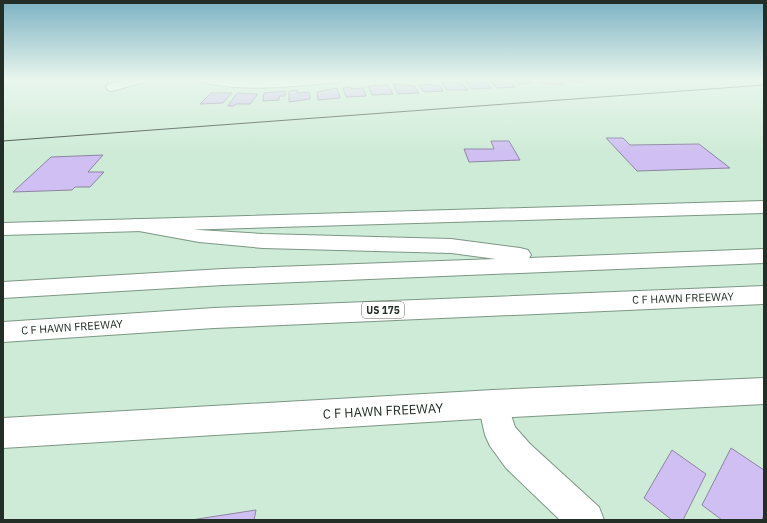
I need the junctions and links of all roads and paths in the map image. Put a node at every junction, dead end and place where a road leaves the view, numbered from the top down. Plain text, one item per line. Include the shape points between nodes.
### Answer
1 (764, 207) edge
2 (135, 225) junction
3 (3, 229) edge
4 (764, 256) edge
5 (584, 263) junction
6 (3, 290) edge
7 (764, 295) edge
8 (3, 332) edge
9 (764, 391) edge
10 (493, 404) junction
11 (5, 437) edge
12 (586, 520) edge

1 - 2 main road
2 - 3 main road
2 - 5 main road via 199,236 270,241 451,246
4 - 5 main road
5 - 6 main road via 223,277
7 - 8 main road, C F HAWN FREEWAY / US 175 via 222,317
9 - 10 main road, C F HAWN FREEWAY
10 - 11 main road, C F HAWN FREEWAY
10 - 12 main road via 501,435 518,456

